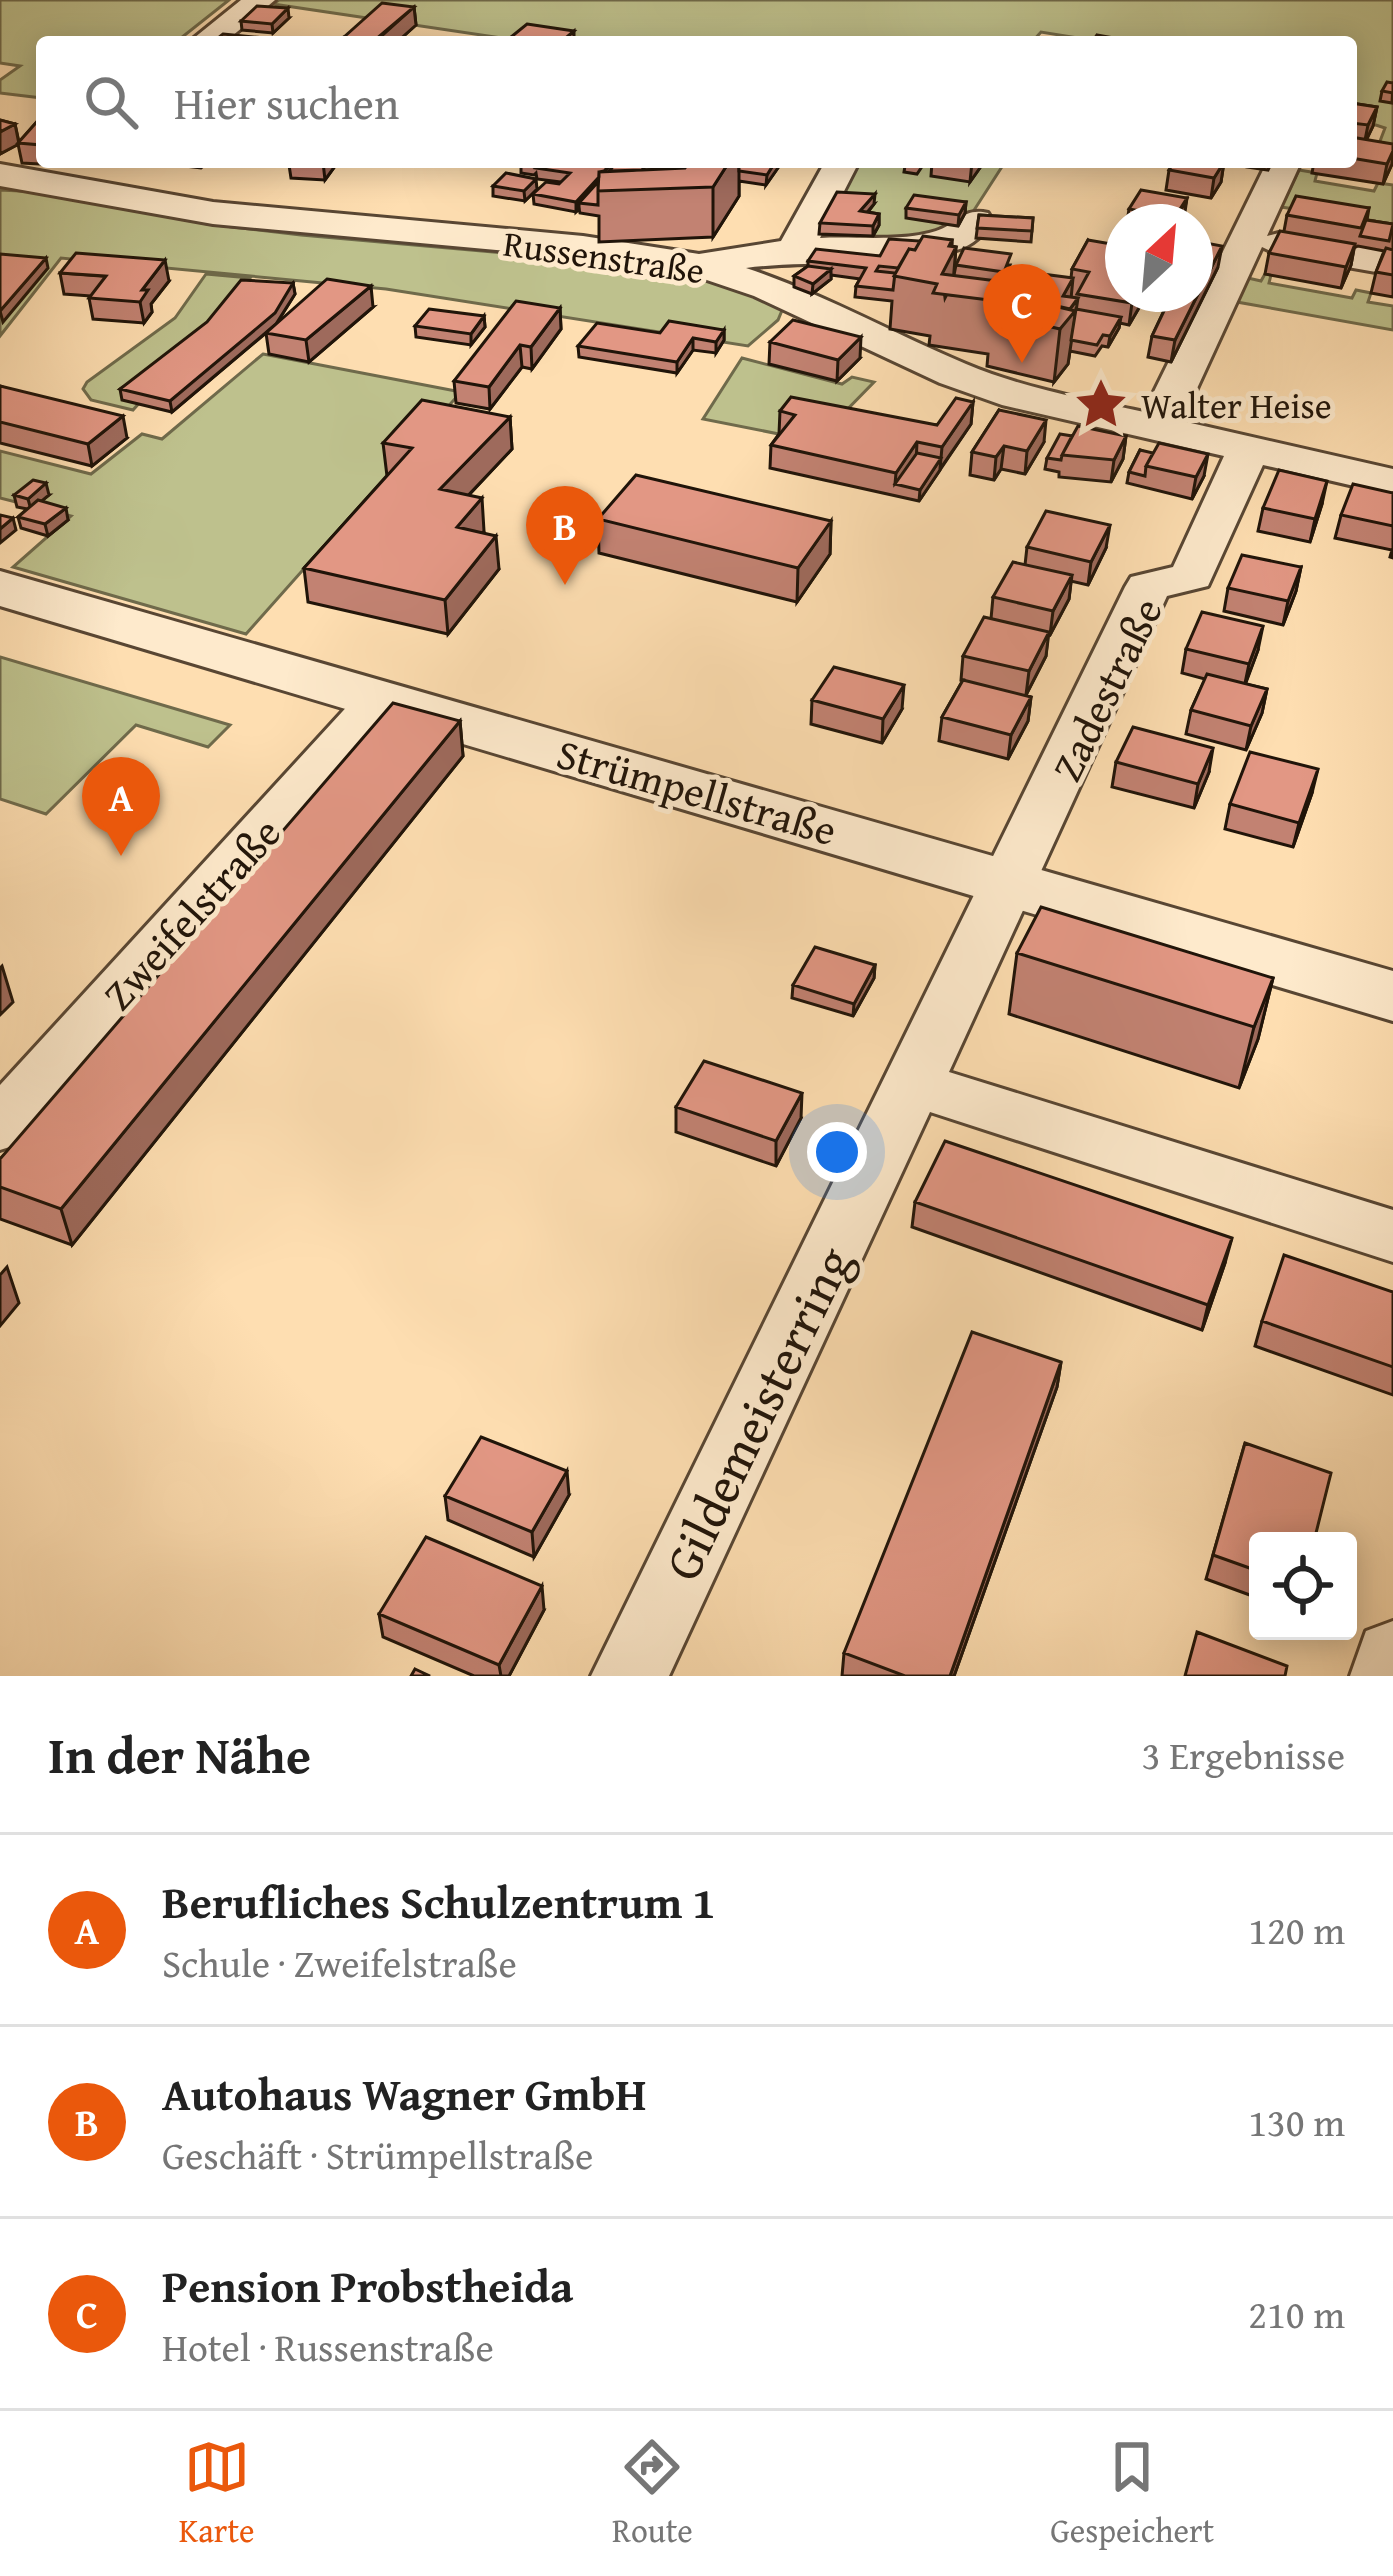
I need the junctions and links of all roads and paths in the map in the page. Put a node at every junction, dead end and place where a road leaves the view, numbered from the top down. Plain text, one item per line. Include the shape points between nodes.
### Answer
1 (260, 0) edge
2 (213, 36) edge
3 (839, 168) edge
4 (1281, 168) edge
5 (66, 173) edge
6 (0, 176) edge
7 (975, 220) edge
8 (1247, 239) junction
9 (795, 250) junction
10 (695, 264) junction
11 (1393, 264) edge
12 (1157, 430) junction
13 (1248, 451) junction
14 (1393, 482) edge
15 (0, 588) edge
16 (382, 699) junction
17 (1010, 883) junction
18 (1393, 996) edge
19 (916, 1085) junction
20 (0, 1126) edge
21 (1393, 1236) edge
22 (1393, 1657) edge
23 (650, 1670) edge
24 (1389, 1676) edge

1 - 2 street
3 - 9 street
4 - 8 street
5 - 6 street, Russenstraße
5 - 10 street, Russenstraße via 213,213
7 - 9 street via 955,238 924,245
8 - 11 street
8 - 12 street
9 - 10 street
10 - 12 street, Russenstraße via 768,288 954,374
12 - 13 street, Russenstraße
13 - 14 street, Russenstraße
13 - 17 street, Zadestraße via 1192,576 1148,586
15 - 16 street, Strümpellstraße
16 - 17 street, Strümpellstraße
16 - 20 street, Zweifelstraße
17 - 18 street, Strümpellstraße
17 - 19 street, Gildemeisterring
19 - 21 street
19 - 23 street, Gildemeisterring
22 - 24 street

